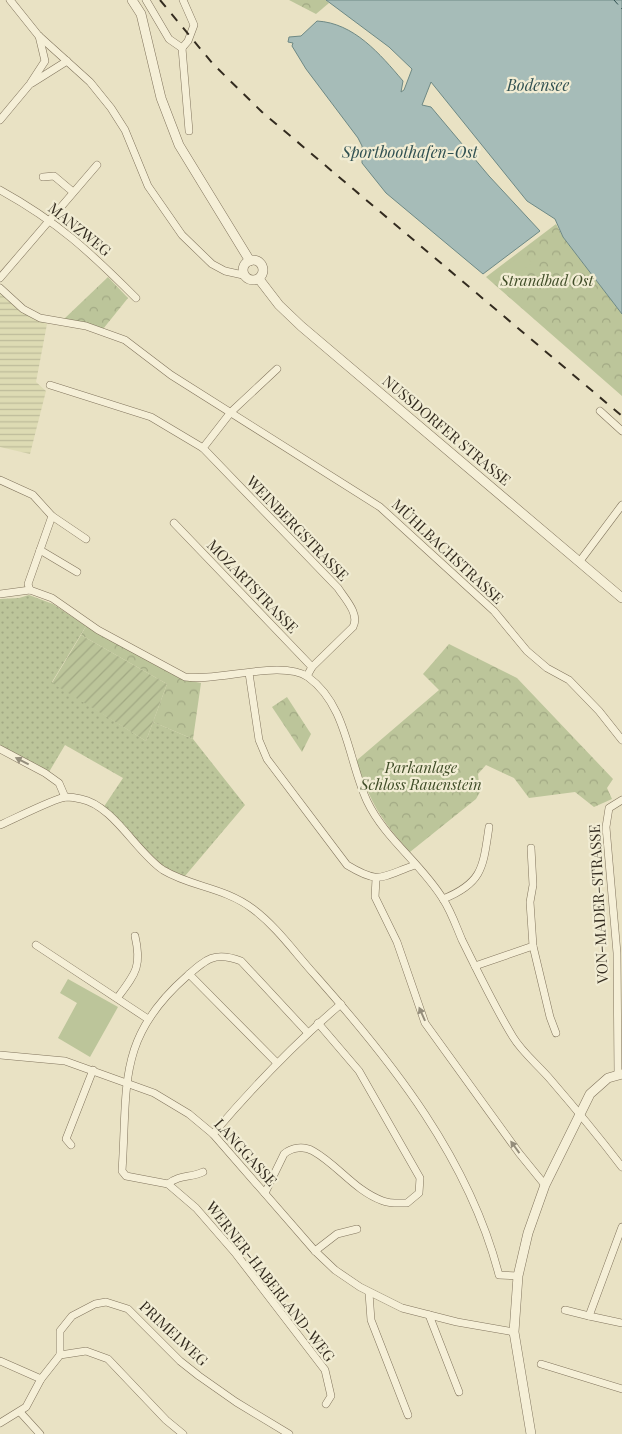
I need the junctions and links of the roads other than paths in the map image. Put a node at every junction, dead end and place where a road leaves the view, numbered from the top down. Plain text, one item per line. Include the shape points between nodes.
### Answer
1 (10, 0) edge
2 (132, 0) edge
3 (146, 0) edge
4 (183, 0) edge
5 (38, 35) junction
6 (182, 48) junction
7 (60, 54) junction
8 (44, 61) junction
9 (68, 61) junction
10 (30, 84) junction
11 (0, 120) edge
12 (189, 131) dead end
13 (98, 165) dead end
14 (43, 177) dead end
15 (0, 190) edge
16 (74, 192) junction
17 (49, 219) junction
18 (250, 261) junction
19 (243, 275) junction
20 (0, 278) edge
21 (259, 278) junction
22 (0, 288) edge
23 (136, 298) dead end
24 (277, 369) dead end
25 (50, 385) dead end
26 (600, 411) dead end
27 (231, 412) junction
28 (622, 430) edge
29 (203, 448) junction
30 (0, 480) edge
31 (622, 505) edge
32 (52, 516) junction
33 (174, 523) dead end
34 (86, 538) dead end
35 (40, 550) junction
36 (580, 560) junction
37 (77, 572) dead end
38 (30, 590) junction
39 (0, 594) edge
40 (622, 598) edge
41 (312, 667) junction
42 (249, 673) junction
43 (307, 676) junction
44 (622, 740) edge
45 (0, 749) edge
46 (66, 797) junction
47 (622, 800) edge
48 (0, 825) edge
49 (489, 827) dead end
50 (531, 848) dead end
51 (416, 865) junction
52 (376, 879) junction
53 (443, 898) junction
54 (135, 936) dead end
55 (36, 945) dead end
56 (533, 946) junction
57 (475, 966) junction
58 (189, 974) junction
59 (118, 998) junction
60 (340, 1004) junction
61 (148, 1019) junction
62 (318, 1023) junction
63 (308, 1032) junction
64 (556, 1033) dead end
65 (0, 1055) edge
66 (277, 1063) junction
67 (93, 1070) junction
68 (620, 1074) edge
69 (126, 1082) junction
70 (579, 1113) junction
71 (214, 1134) junction
72 (71, 1145) dead end
73 (622, 1167) edge
74 (204, 1172) dead end
75 (168, 1184) junction
76 (545, 1185) junction
77 (265, 1193) junction
78 (622, 1227) edge
79 (357, 1229) dead end
80 (315, 1251) junction
81 (518, 1276) junction
82 (369, 1293) junction
83 (565, 1310) dead end
84 (429, 1314) junction
85 (589, 1316) junction
86 (622, 1323) edge
87 (514, 1332) junction
88 (60, 1355) junction
89 (0, 1361) edge
90 (541, 1364) dead end
91 (40, 1379) junction
92 (622, 1388) edge
93 (459, 1392) dead end
94 (326, 1404) dead end
95 (20, 1412) junction
96 (408, 1414) dead end
97 (0, 1423) edge
98 (40, 1434) edge
99 (183, 1434) edge
100 (289, 1434) edge
101 (531, 1434) edge

1 - 5 street
2 - 18 street, NUSSDORFER STRASSE via 141,14 161,98 179,145
3 - 6 street via 169,39
4 - 6 street via 194,25
5 - 7 street
5 - 8 street
6 - 12 street
7 - 8 street
7 - 9 street
8 - 10 street
9 - 10 street
9 - 19 street via 111,108 125,130 148,186 182,235 212,264 225,272
10 - 11 street
13 - 16 street
14 - 16 street via 54,176
15 - 17 street, MANZWEG
16 - 17 street
17 - 20 street
17 - 23 street, MANZWEG via 88,249
18 - 19 street via 243,266
18 - 21 street, NUSSDORFER STRASSE via 262,265
19 - 21 street via 250,281
21 - 36 street, NUSSDORFER STRASSE via 279,305 301,326
22 - 27 street, MÜHLBACHSTRASSE via 23,309 40,318 86,326 125,340 171,375
24 - 27 street
25 - 29 street, WEINBERGSTRASSE via 151,417
26 - 28 street
27 - 29 street
27 - 44 street, MÜHLBACHSTRASSE via 380,507 494,611 527,651 546,668 569,680
29 - 41 street, WEINBERGSTRASSE via 338,588 354,613 356,621 353,627
30 - 32 street via 33,495
31 - 36 street
32 - 34 street
32 - 35 street
33 - 41 street, MOZARTSTRASSE
35 - 37 street
35 - 38 street via 28,584
36 - 40 street, NUSSDORFER STRASSE
38 - 39 street
38 - 42 street via 52,598 98,630 185,677 200,679
41 - 43 street, WEINBERGSTRASSE
42 - 43 street via 286,669
42 - 52 street via 258,740 267,759 347,865
43 - 51 street via 339,717 354,769 368,802 384,829
46 -> 45 street via 59,783
46 - 48 street
46 - 60 street via 84,799 103,811 164,871 219,890 253,909
47 - 68 street, VON-MADER-STRASSE via 609,808 606,827 615,924
49 - 53 street via 483,866 476,880 461,892
50 - 56 street
51 - 52 street
51 - 53 street
76 -> 52 street via 425,1023 397,942 375,897
53 - 57 street
54 - 59 street via 138,969
55 - 59 street
56 - 57 street
56 - 64 street
57 - 70 street via 514,1039
58 - 61 street via 167,994
58 - 63 street via 218,955 240,961
58 - 66 street
59 - 61 street
60 - 62 street
60 - 81 street via 406,1084 434,1128 476,1207 492,1246 499,1275
61 - 69 street via 133,1050
62 - 63 street
62 - 77 street via 359,1071 420,1178 419,1192 407,1203 384,1202 350,1182 312,1150 299,1147 284,1154
63 - 66 street
65 - 67 street, LANGGASSE via 57,1060
66 - 71 street
67 - 69 street, LANGGASSE
67 - 72 street via 66,1139
68 - 70 street via 597,1085
69 - 71 street, LANGGASSE via 154,1093
69 - 75 street, WERNER-HABERLAND-WEG via 122,1171 126,1176
70 - 73 street
70 - 76 street
71 - 77 street, LANGGASSE
74 - 75 street via 196,1176 185,1175
75 - 94 street, WERNER-HABERLAND-WEG via 196,1208 321,1364 330,1388
76 - 81 street via 528,1233
77 - 80 street, LANGGASSE
78 - 85 street
79 - 80 street via 337,1234
80 - 82 street, LANGGASSE via 335,1270
81 - 87 street
82 - 84 street, LANGGASSE via 402,1308
82 - 96 street via 371,1320
83 - 85 street
84 - 87 street, LANGGASSE
84 - 93 street
85 - 86 street
87 - 101 street
88 - 91 street
88 - 99 street via 86,1351 108,1359
88 - 100 street, PRIMELWEG via 60,1331 72,1316 106,1302 128,1309 180,1361 236,1402
89 - 91 street
90 - 92 street
91 - 95 street via 26,1407
95 - 97 street
95 - 98 street

